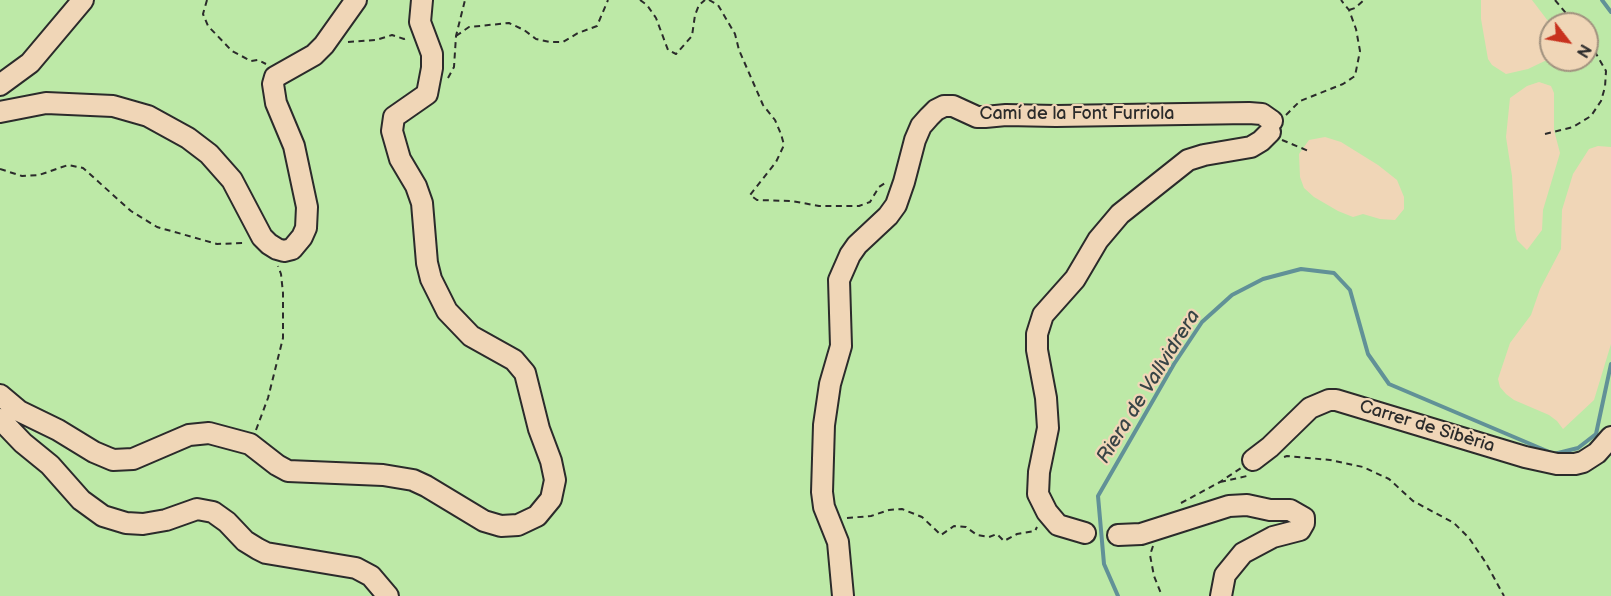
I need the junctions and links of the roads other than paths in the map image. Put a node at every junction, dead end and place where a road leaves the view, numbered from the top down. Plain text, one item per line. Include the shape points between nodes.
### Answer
1 (83, 0) edge
2 (356, 0) edge
3 (422, 0) edge
4 (0, 85) edge
5 (0, 112) edge
6 (0, 395) edge
7 (0, 419) edge
8 (1611, 437) edge
9 (1251, 468) road end
10 (1085, 533) dead end
11 (1118, 535) dead end
12 (388, 596) edge
13 (843, 596) edge
14 (1221, 596) edge

1 - 4 street via 30,63
2 - 5 street via 314,55 275,77 273,91 294,146 307,218 302,237 292,249 284,250 266,241 232,180 209,154 148,116 113,106 46,103
3 - 6 street via 420,22 432,54 427,94 398,113 392,131 400,159 422,203 427,263 447,311 471,336 514,360 525,374 554,472 555,480 544,510 530,521 501,526 484,521 413,480 288,471 250,444 226,436 196,433 133,459 114,460 19,411
7 - 12 street via 81,500 103,516 126,523 155,523 192,510 213,512 245,541 266,553 356,568 371,576
8 - 9 street, Carrer de Sibèria via 1583,462 1557,464 1329,400 1310,408
10 - 13 street, Camí de la Font Furriola via 1054,522 1037,487 1048,428 1037,350 1043,315 1120,214 1188,160 1251,147 1261,141 1271,126 1262,114 977,117 944,106 921,126 896,205 854,250 838,280 841,346 824,425 822,492 838,542
11 - 14 street via 1137,535 1229,506 1290,510 1304,518 1300,530 1273,537 1243,553 1225,575

